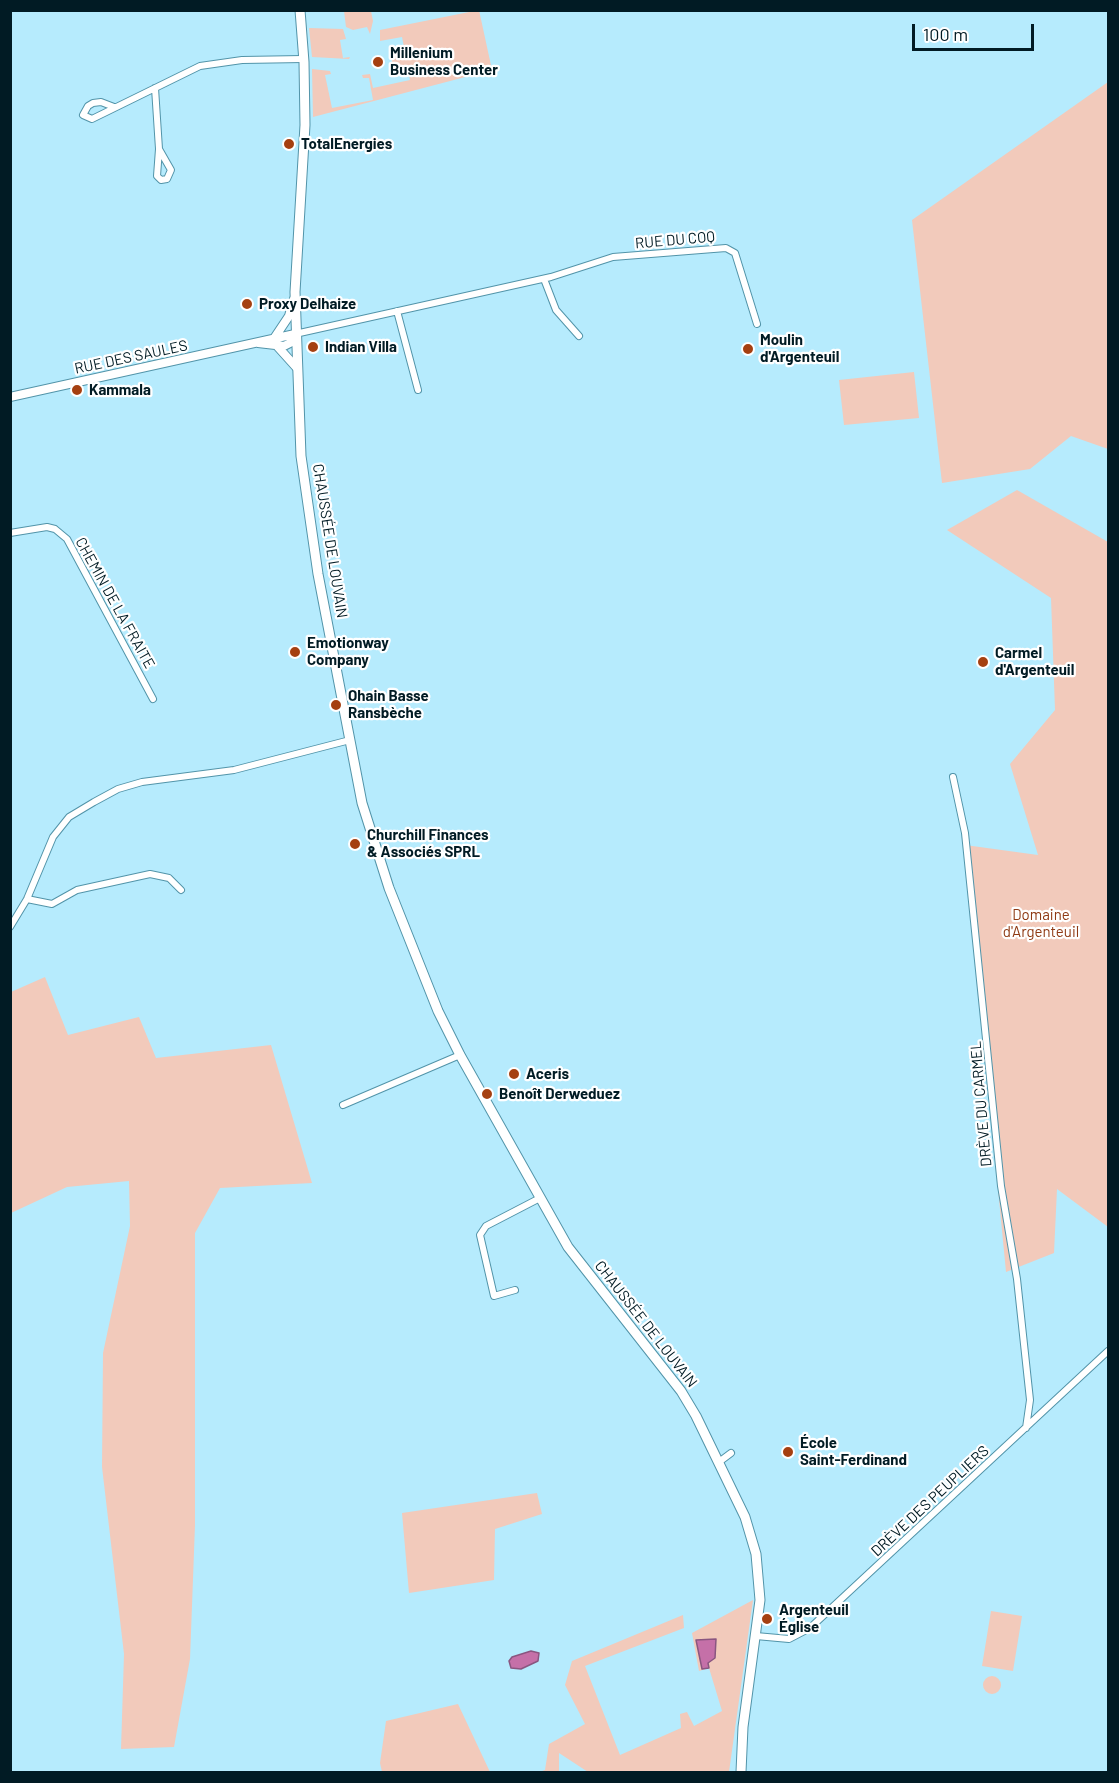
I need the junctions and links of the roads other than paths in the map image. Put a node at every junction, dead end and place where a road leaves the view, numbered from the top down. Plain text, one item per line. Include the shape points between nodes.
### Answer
1 (300, 10) edge
2 (303, 59) junction
3 (155, 88) junction
4 (114, 107) dead end
5 (159, 149) dead end
6 (544, 279) junction
7 (295, 292) junction
8 (397, 311) junction
9 (757, 324) dead end
10 (296, 334) junction
11 (579, 336) dead end
12 (275, 337) junction
13 (258, 343) junction
14 (278, 347) junction
15 (296, 368) junction
16 (418, 390) dead end
17 (10, 397) edge
18 (10, 533) edge
19 (153, 699) dead end
20 (350, 740) junction
21 (952, 777) dead end
22 (181, 890) dead end
23 (27, 899) junction
24 (10, 927) edge
25 (460, 1055) junction
26 (343, 1105) dead end
27 (540, 1198) junction
28 (515, 1290) dead end
29 (1108, 1351) edge
30 (1026, 1428) junction
31 (731, 1453) dead end
32 (719, 1462) junction
33 (756, 1636) junction
34 (741, 1773) edge

1 - 2 main road, CHAUSSÉE DE LOUVAIN
2 - 3 street via 207,64
2 - 7 main road, CHAUSSÉE DE LOUVAIN via 304,125
3 - 4 street
3 - 5 street
6 - 8 street, RUE DU COQ
6 - 9 street, RUE DU COQ via 613,258 731,248
6 - 11 street via 556,310
7 - 10 main road, CHAUSSÉE DE LOUVAIN
7 - 12 street via 289,316
8 - 10 street, RUE DU COQ
8 - 16 street
10 - 12 street, RUE DES SAULES
10 - 14 street via 287,345
10 - 15 main road, CHAUSSÉE DE LOUVAIN
12 - 13 street, RUE DES SAULES
13 - 14 street, RUE DES SAULES
13 - 17 street, RUE DES SAULES
14 - 15 street
15 - 20 main road, CHAUSSÉE DE LOUVAIN via 301,456 318,574
18 - 19 street, CHEMIN DE LA FRAITE via 47,527 66,538
20 - 23 street via 234,770 165,777 118,789 61,826
20 - 25 main road, CHAUSSÉE DE LOUVAIN via 362,803 389,888 438,1011
21 - 30 street, DRÈVE DU CARMEL via 965,833 1001,1186 1017,1279 1030,1400
22 - 23 street via 169,879 150,874 77,890 52,904
23 - 24 street
25 - 26 street
25 - 27 main road, CHAUSSÉE DE LOUVAIN
27 - 28 street via 486,1226 480,1235 494,1296
27 - 32 main road, CHAUSSÉE DE LOUVAIN via 587,1273 681,1391
29 - 30 street, DRÈVE DES PEUPLIERS
30 - 33 street, DRÈVE DES PEUPLIERS via 806,1632 784,1640
31 - 32 street
32 - 33 main road, CHAUSSÉE DE LOUVAIN via 745,1517 756,1554 760,1600
33 - 34 main road, CHAUSSÉE DE LOUVAIN via 742,1727

